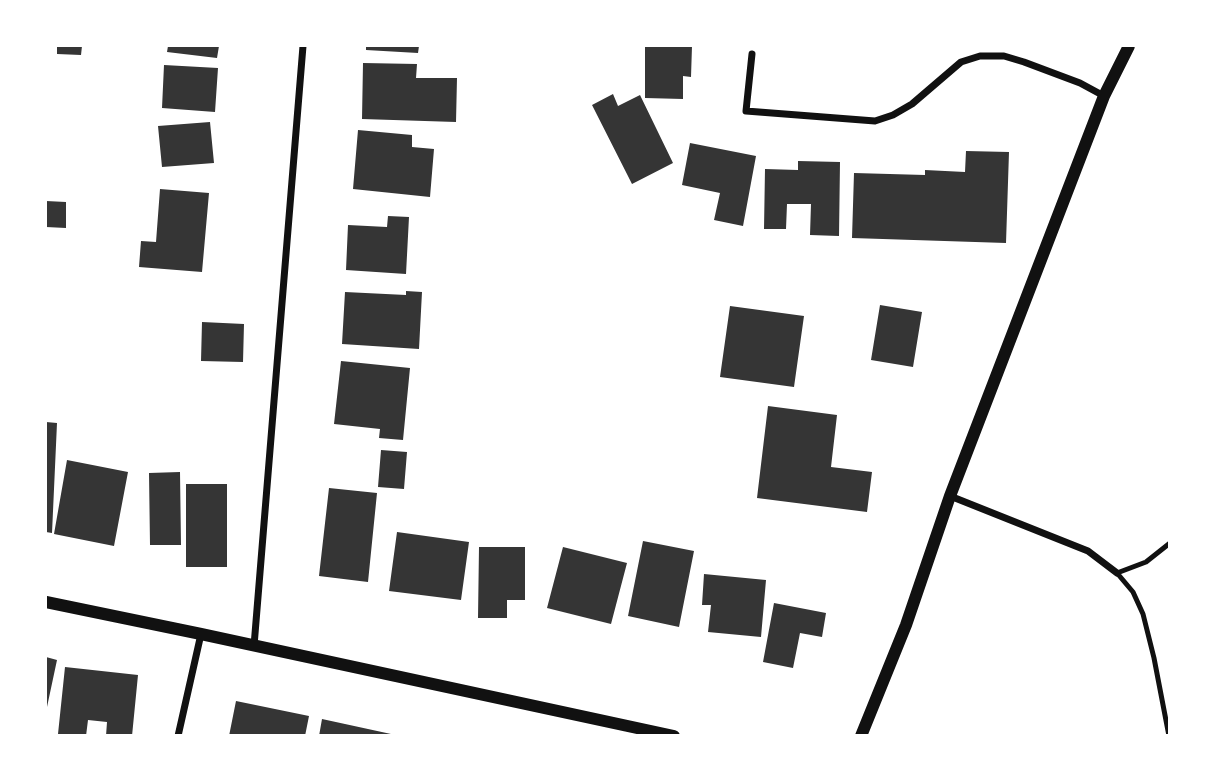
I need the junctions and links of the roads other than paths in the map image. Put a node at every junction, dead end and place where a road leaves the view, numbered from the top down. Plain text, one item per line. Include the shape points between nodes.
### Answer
1 (303, 46) edge
2 (1129, 46) edge
3 (752, 54) dead end
4 (1104, 96) junction
5 (950, 496) junction
6 (1170, 543) edge
7 (1116, 573) junction
8 (46, 602) edge
9 (201, 634) junction
10 (254, 646) junction
11 (178, 736) edge
12 (674, 736) edge
13 (861, 736) edge
14 (1169, 736) edge

1 - 10 street
2 - 4 street
3 - 4 street via 746,111 875,121 912,104 961,62 980,56 1024,62
4 - 5 street
5 - 7 street via 1088,551
5 - 13 street via 906,625
6 - 7 lane via 1146,562
7 - 14 lane via 1133,592 1143,614
8 - 9 street
9 - 10 street
9 - 11 street
10 - 12 street

